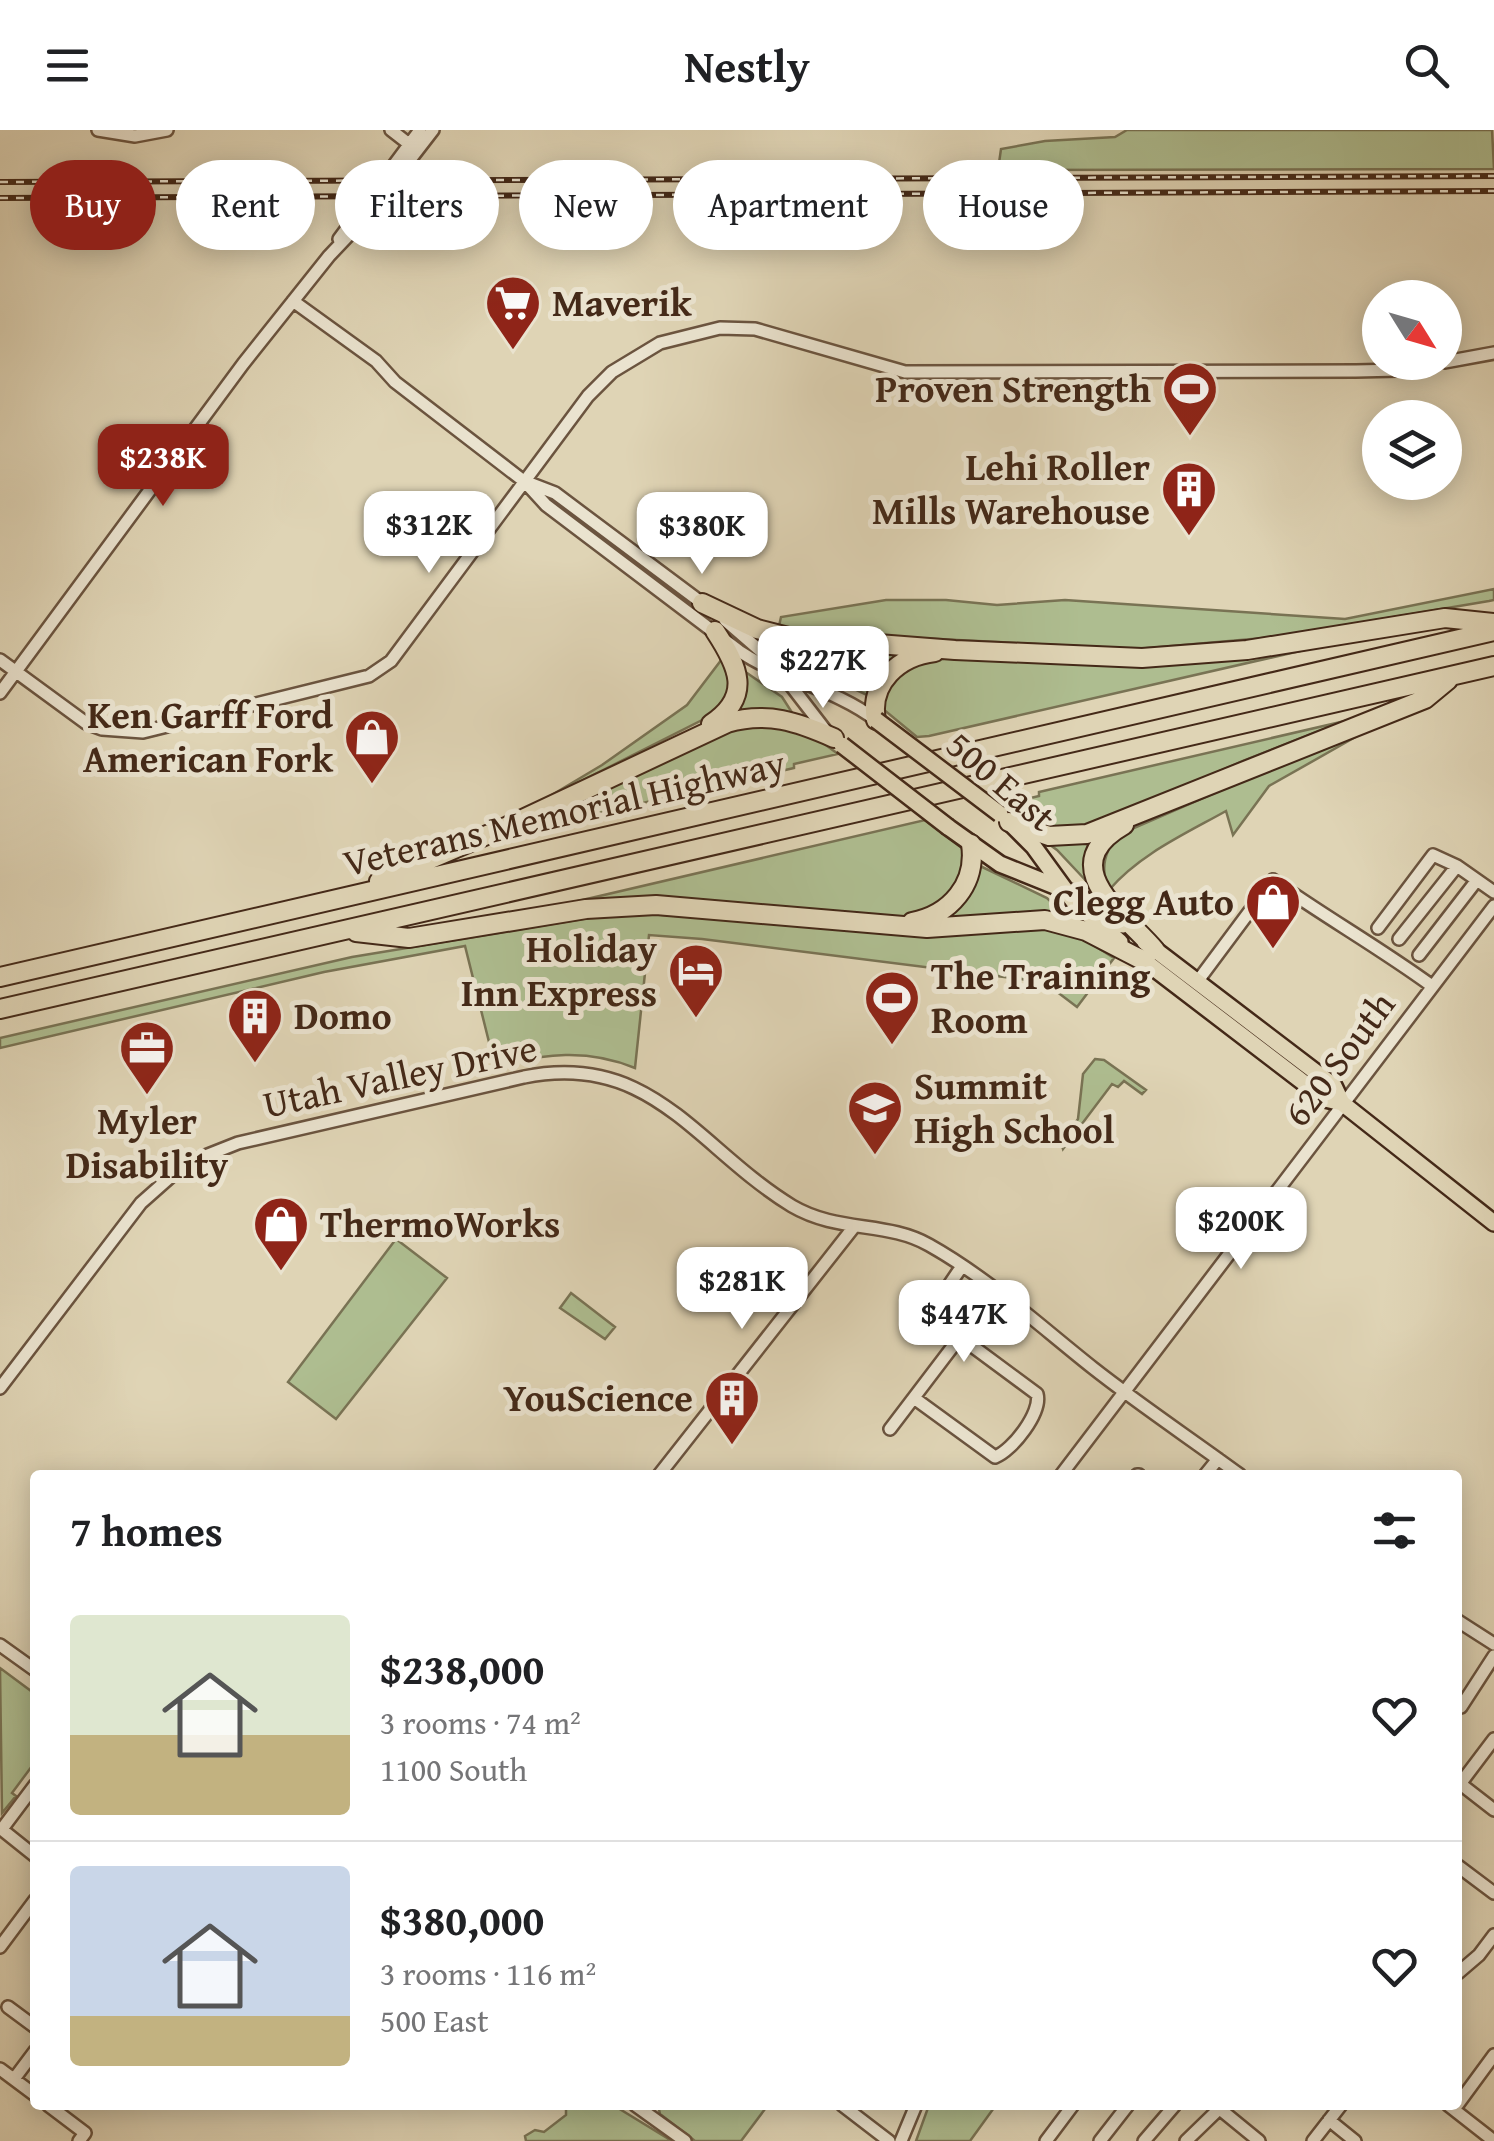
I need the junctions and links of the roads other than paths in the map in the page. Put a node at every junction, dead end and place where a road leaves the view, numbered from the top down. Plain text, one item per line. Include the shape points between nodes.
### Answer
1 (98, 130) edge
2 (167, 130) edge
3 (391, 130) edge
4 (420, 130) edge
5 (433, 130) edge
6 (409, 144) junction
7 (329, 256) junction
8 (293, 301) junction
9 (1494, 353) edge
10 (1462, 359) edge
11 (1362, 370) edge
12 (525, 482) junction
13 (702, 602) junction
14 (1494, 623) edge
15 (1494, 631) edge
16 (714, 632) junction
17 (956, 650) junction
18 (0, 660) edge
19 (1494, 666) edge
20 (15, 672) junction
21 (784, 675) junction
22 (1453, 677) junction
23 (0, 693) edge
24 (876, 720) junction
25 (688, 740) junction
26 (838, 741) junction
27 (1148, 812) junction
28 (1004, 818) junction
29 (971, 844) junction
30 (1456, 866) junction
31 (1477, 880) junction
32 (1062, 889) junction
33 (1494, 892) edge
34 (332, 900) junction
35 (1494, 906) edge
36 (891, 924) junction
37 (1378, 928) dead end
38 (340, 930) junction
39 (1400, 939) dead end
40 (1419, 955) dead end
41 (1150, 956) junction
42 (0, 977) edge
43 (1197, 982) junction
44 (1432, 986) junction
45 (0, 1009) edge
46 (1342, 1103) junction
47 (1494, 1223) edge
48 (853, 1228) junction
49 (962, 1266) junction
50 (960, 1337) junction
51 (0, 1388) edge
52 (1124, 1392) junction
53 (914, 1398) junction
54 (890, 1429) dead end
55 (1218, 1459) junction
56 (662, 1469) edge
57 (1065, 1470) edge
58 (1209, 1470) edge
59 (1233, 1470) edge
60 (1462, 1623) edge
61 (1494, 1644) edge
62 (0, 1645) edge
63 (1494, 1656) edge
64 (30, 1666) edge
65 (1462, 1704) edge
66 (1494, 1739) edge
67 (1462, 1779) edge
68 (1462, 1785) edge
69 (30, 1791) edge
70 (1494, 1810) edge
71 (1, 1828) edge
72 (30, 1852) edge
73 (1462, 1869) edge
74 (1494, 1894) edge
75 (30, 1907) edge
76 (1494, 1935) edge
77 (0, 1947) edge
78 (1462, 1970) edge
79 (8, 2008) dead end
80 (30, 2023) edge
81 (1494, 2054) edge
82 (30, 2058) edge
83 (0, 2069) edge
84 (14, 2079) junction
85 (30, 2091) edge
86 (1462, 2096) edge
87 (53, 2110) edge
88 (643, 2110) edge
89 (849, 2110) edge
90 (914, 2110) edge
91 (1069, 2110) edge
92 (1124, 2110) edge
93 (1171, 2110) edge
94 (1214, 2110) edge
95 (1221, 2110) edge
96 (1337, 2110) edge
97 (1459, 2110) edge
98 (1329, 2120) junction
99 (82, 2137) edge
100 (685, 2141) edge
101 (889, 2141) edge
102 (901, 2141) edge
103 (1046, 2141) edge
104 (1100, 2141) edge
105 (1144, 2141) edge
106 (1186, 2141) edge
107 (1259, 2141) edge
108 (1313, 2141) edge
109 (1356, 2141) edge
110 (1494, 2141) edge

1 - 2 street via 135,136
3 - 6 street
4 - 6 street
5 - 7 street
6 - 7 street
7 - 8 street
8 - 12 street, 500 East
8 - 20 street
9 - 10 street
11 - 12 street via 905,372 756,329 720,328 660,343 612,372
12 - 13 street, 500 East via 555,492
12 - 16 street, 500 East
12 - 20 street via 391,661 369,676 142,732 86,723
13 - 17 highway via 777,635
13 - 21 street, 500 East
14 - 17 highway via 1445,618 1162,657
15 - 34 highway, Veterans Memorial Highway
16 - 21 street, 500 East
16 - 25 highway via 736,666 736,692 725,714
17 - 24 highway via 898,665 876,694
18 - 20 street
19 - 22 highway, Veterans Memorial Highway
20 - 23 street
21 - 24 street, 500 East via 832,692
21 - 26 street, 500 East
22 - 27 highway via 1425,699
22 - 38 highway, Veterans Memorial Highway
24 - 28 main road, 500 East, bridge
25 - 26 highway via 762,717 793,721
25 - 34 highway
26 - 29 main road, 500 East, bridge
27 - 28 highway via 1066,838
27 - 41 highway via 1106,839 1095,873 1107,903 1136,926
28 - 32 main road, 500 East
29 - 32 main road, 500 East
29 - 36 highway via 970,874 952,903 930,917
30 - 31 street
30 - 37 street via 1434,856
30 - 39 street
31 - 33 street
31 - 40 street
32 - 41 main road, 500 East via 1098,907
34 - 42 highway, Veterans Memorial Highway
35 - 44 street, 620 South
36 - 38 highway via 640,905 409,938
36 - 41 highway via 1052,921
38 - 45 highway, Veterans Memorial Highway
41 - 43 main road, 500 East
41 - 46 main road, 500 East via 1325,1099
43 - 44 street via 1273,880
43 - 46 main road, 500 East via 1334,1086
44 - 46 street, 620 South
46 - 47 main road, 500 East
46 - 52 street, 620 South
48 - 49 street, Utah Valley Drive via 914,1237
48 - 51 street, Utah Valley Drive via 794,1207 636,1087 595,1073 546,1073 238,1143 185,1164 141,1202
48 - 56 street
49 - 50 street via 935,1310
49 - 52 street, Utah Valley Drive
50 - 53 street
50 - 53 street via 1040,1396 1038,1408 995,1457
52 - 55 street, Utah Valley Drive
52 - 57 street, 620 South
53 - 54 street
55 - 58 street
55 - 59 street, Utah Valley Drive
60 - 61 street
62 - 64 street
63 - 65 street
66 - 67 street
68 - 70 street
69 - 71 street
71 - 72 street
73 - 74 street
75 - 77 street
76 - 78 street
79 - 80 street
81 - 86 street
82 - 84 street
83 - 84 street
84 - 85 street
87 - 99 street
88 - 100 street
89 - 101 street
90 - 102 street
91 - 103 street
92 - 104 street
93 - 105 street
94 - 106 street
95 - 107 street
96 - 98 street
97 - 110 street
98 - 108 street
98 - 109 street

